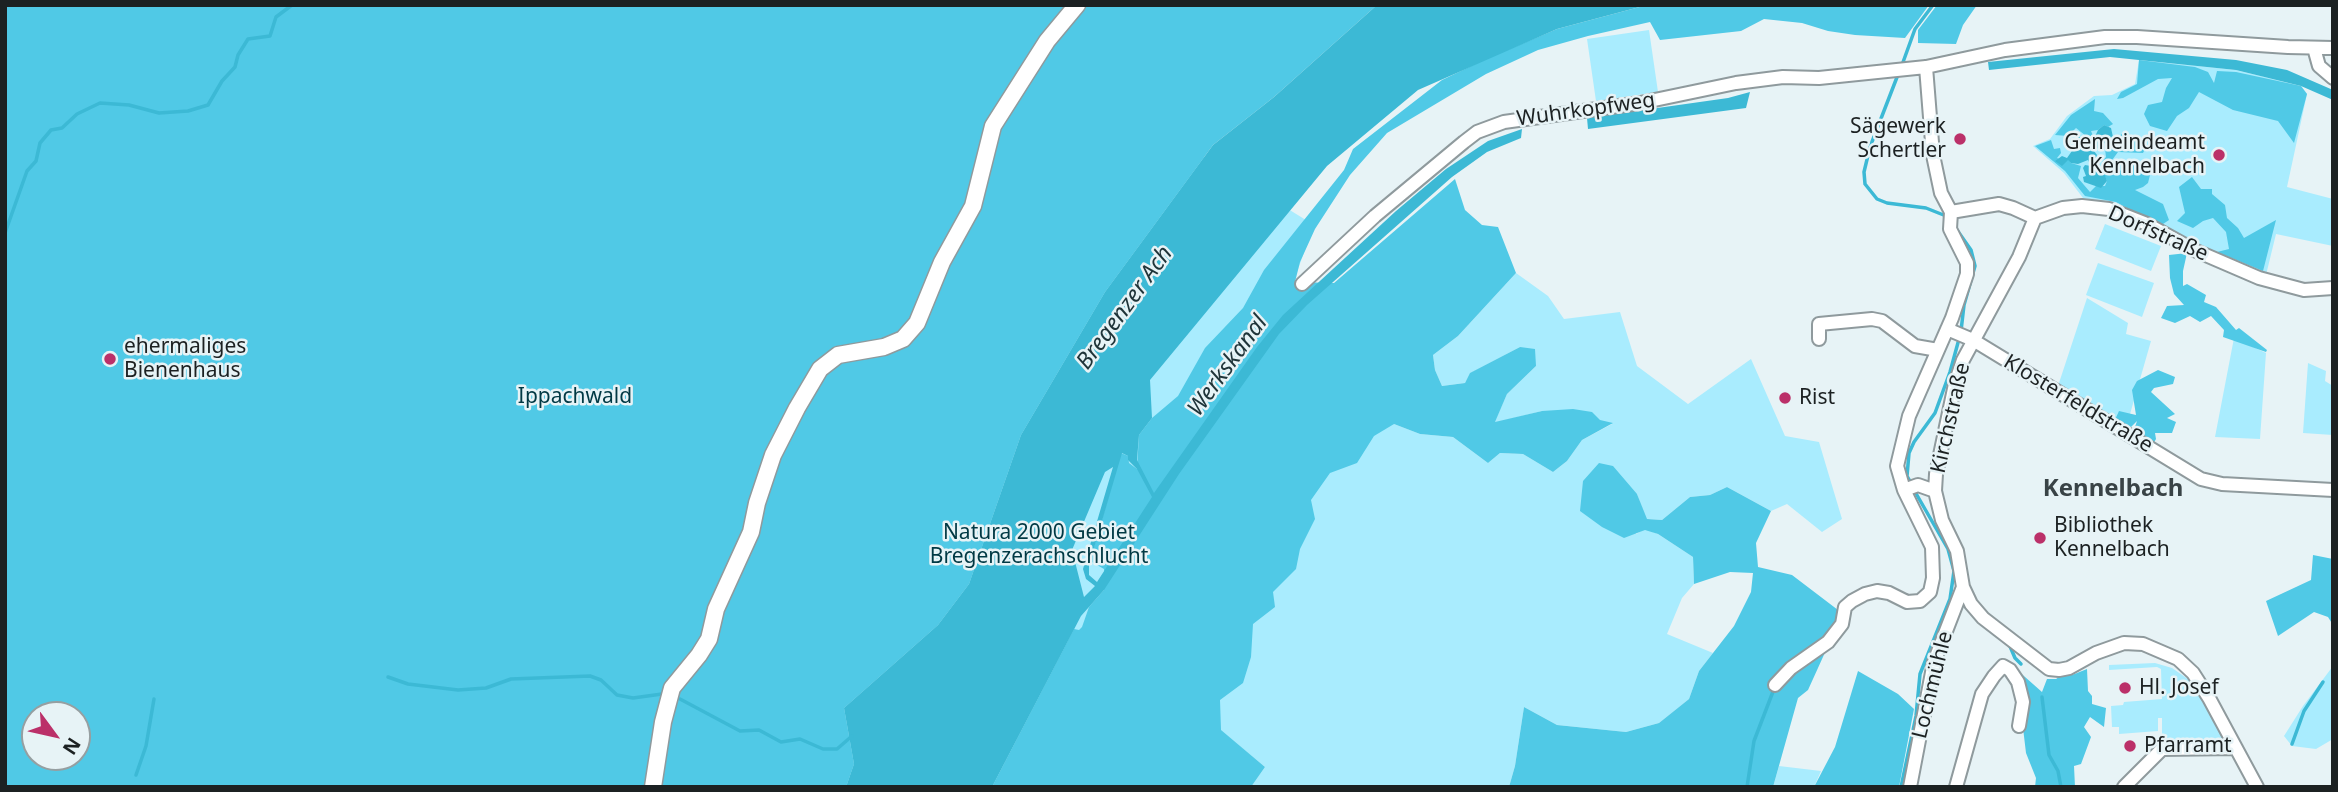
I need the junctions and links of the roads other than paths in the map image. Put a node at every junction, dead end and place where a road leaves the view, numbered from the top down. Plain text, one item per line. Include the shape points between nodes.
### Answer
1 (1077, 5) edge
2 (2314, 48) junction
3 (2333, 48) edge
4 (1926, 67) junction
5 (2333, 78) edge
6 (1950, 217) junction
7 (2035, 218) junction
8 (1302, 284) dead end
9 (2333, 288) edge
10 (1950, 330) junction
11 (1819, 339) dead end
12 (1970, 339) junction
13 (1938, 350) junction
14 (1910, 488) junction
15 (2333, 490) edge
16 (1935, 491) junction
17 (1963, 587) junction
18 (1775, 684) dead end
19 (2019, 726) dead end
20 (2236, 748) junction
21 (653, 787) edge
22 (1910, 787) edge
23 (1956, 787) edge
24 (2124, 787) edge
25 (2257, 787) edge

1 - 21 street via 1047,41 993,127 973,206 942,262 917,323 902,339 884,347 838,355 820,369 797,408 773,455 751,532 716,609 709,639 672,688
2 - 3 street, Wuhrkopfweg
2 - 4 street, Wuhrkopfweg via 2105,37 2005,50
2 - 5 street via 2319,66
4 - 6 street via 1933,155
4 - 8 street, Wuhrkopfweg via 1736,83 1490,126 1375,216
6 - 7 street via 1999,204
6 - 10 street via 1967,263
7 - 9 street, Dorfstraße via 2063,208 2109,209 2259,278 2304,290
7 - 12 street, Kirchstraße via 1994,305
10 - 12 street, Klosterfeldstraße
10 - 13 street
11 - 13 street via 1819,324 1871,318 1915,346
12 - 15 street, Klosterfeldstraße via 2201,479
12 - 16 street, Kirchstraße via 1955,384
13 - 14 street via 1916,397 1897,466
14 - 16 street
14 - 18 street via 1932,547 1930,592 1920,601 1907,602 1889,593 1865,594 1845,607 1842,624 1828,642
16 - 17 street, Kirchstraße via 1957,551
17 - 20 street, Kirchstraße via 1983,618 2049,668 2069,668 2124,643 2143,644 2178,659 2196,678
17 - 22 street, Lochmühle via 1934,662
19 - 23 street via 2023,702 2018,682 2003,666 1982,694
20 - 24 street via 2162,748
20 - 25 street, Kirchstraße

